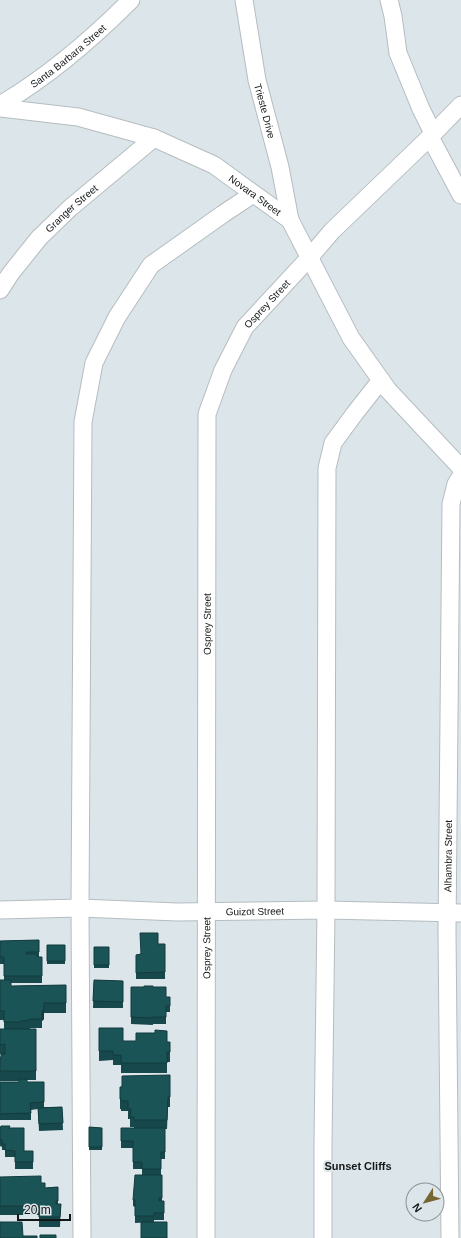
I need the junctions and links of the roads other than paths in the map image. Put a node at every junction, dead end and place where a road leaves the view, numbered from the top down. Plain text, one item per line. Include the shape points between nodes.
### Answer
1 (131, 0) edge
2 (244, 0) edge
3 (389, 0) edge
4 (461, 105) edge
5 (0, 106) edge
6 (432, 135) junction
7 (154, 138) junction
8 (254, 194) junction
9 (461, 195) edge
10 (290, 220) junction
11 (309, 258) junction
12 (0, 290) edge
13 (381, 380) junction
14 (461, 468) edge
15 (461, 476) edge
16 (80, 908) junction
17 (0, 910) edge
18 (326, 910) junction
19 (206, 912) junction
20 (454, 913) edge
21 (82, 1238) edge
22 (206, 1238) edge
23 (323, 1238) edge
24 (450, 1238) edge

1 - 5 street, Santa Barbara Street via 70,56
2 - 10 street, Trieste Drive via 257,80 280,167
3 - 6 street via 398,53
4 - 6 street, Osprey Street
5 - 7 street, Novara Street via 78,117
6 - 9 street
6 - 11 street, Osprey Street via 332,231
7 - 8 street, Novara Street via 214,165
7 - 12 street, Granger Street via 70,208 39,238
8 - 10 street, Novara Street
8 - 16 street via 151,265 117,317 94,363 83,422
10 - 11 street, Novara Street
11 - 13 street, Novara Street via 351,338
11 - 19 street, Osprey Street via 245,327 223,370 207,414
13 - 14 street, Novara Street
13 - 18 street via 333,443 327,468
15 - 20 street, Alhambra Street via 456,484 451,504
16 - 17 street, Guizot Street
16 - 19 street, Guizot Street
16 - 21 street
18 - 19 street, Guizot Street
18 - 20 street, Guizot Street
18 - 23 street
19 - 22 street, Osprey Street
20 - 24 street, Alhambra Street

